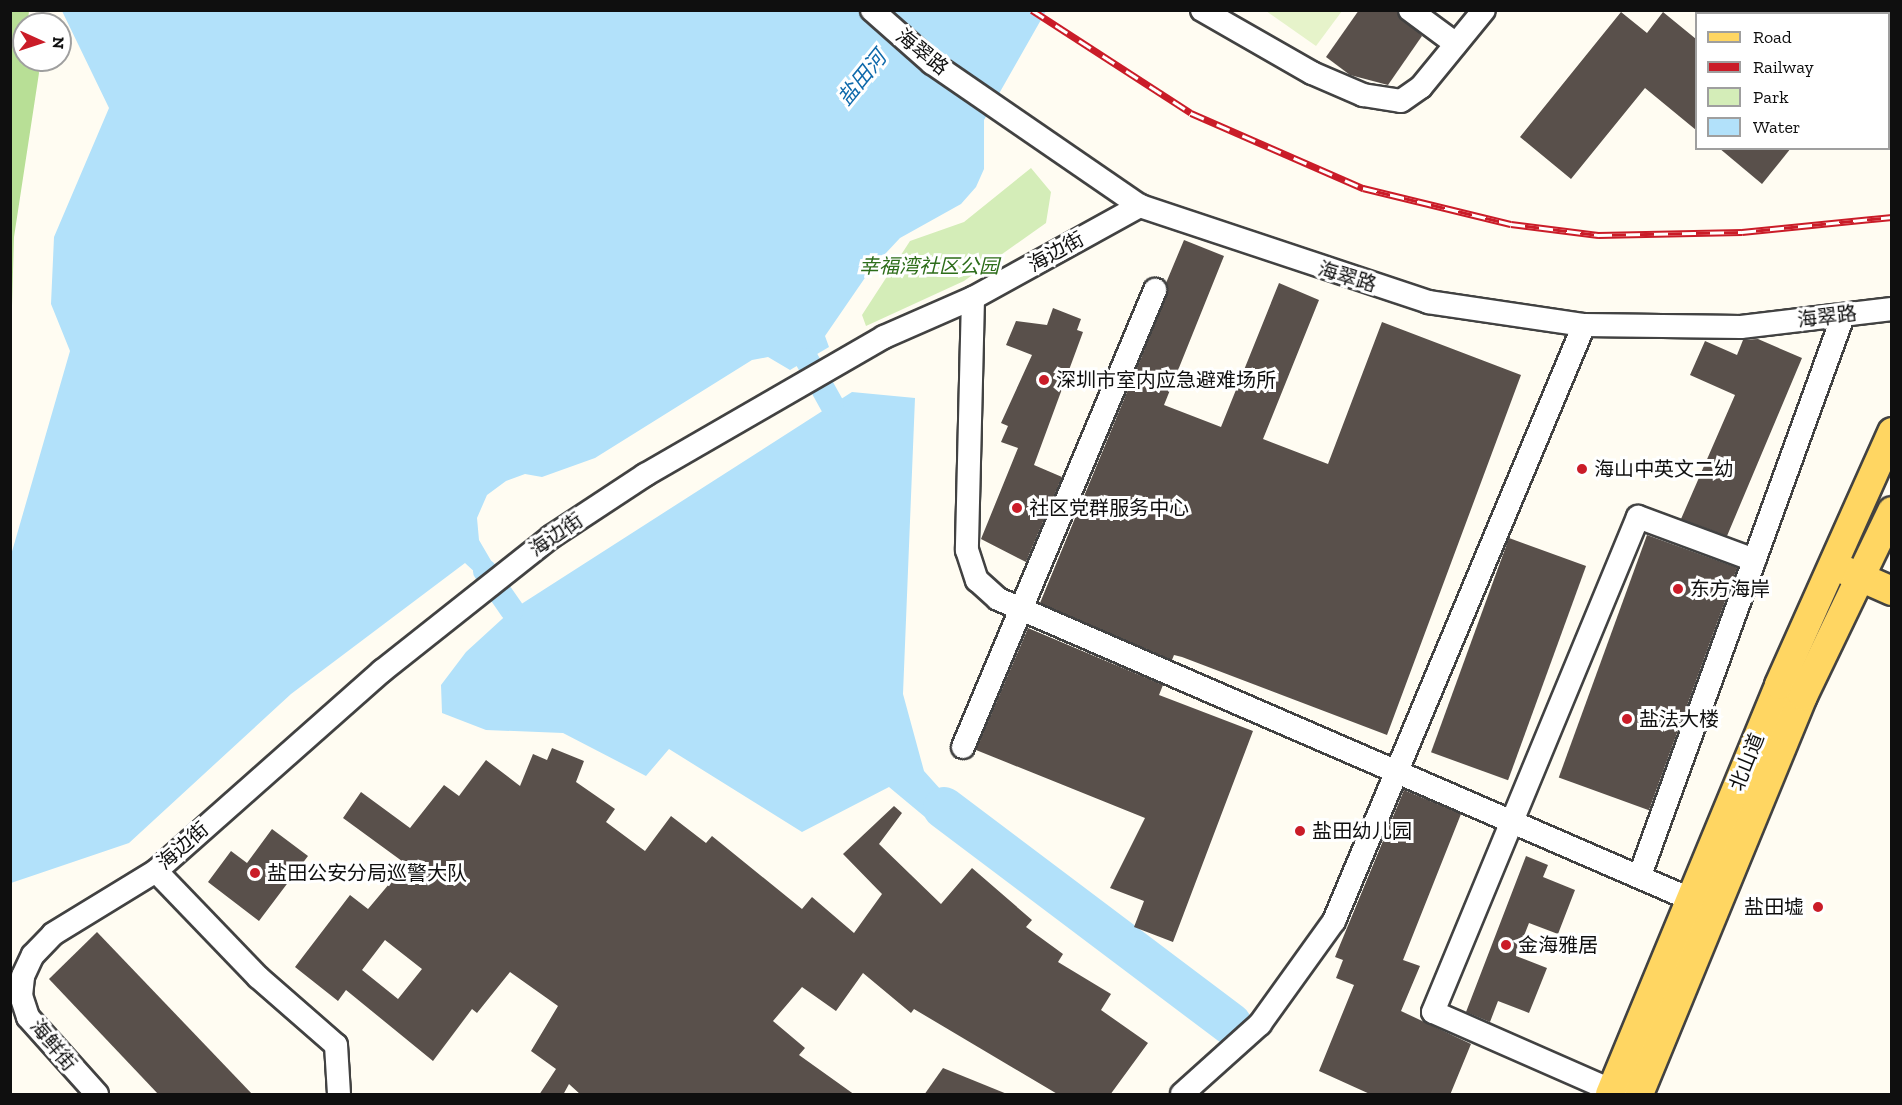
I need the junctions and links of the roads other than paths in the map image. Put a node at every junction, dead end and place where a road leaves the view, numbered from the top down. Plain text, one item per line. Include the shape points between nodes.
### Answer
1 (872, 10) edge
2 (1202, 10) edge
3 (1410, 10) edge
4 (1484, 10) edge
5 (1456, 44) junction
6 (1140, 206) junction
7 (1155, 290) dead end
8 (973, 298) junction
9 (1892, 309) edge
10 (1843, 316) junction
11 (1584, 325) junction
12 (1892, 432) edge
13 (1892, 511) edge
14 (1754, 560) junction
15 (1834, 565) junction
16 (1860, 577) junction
17 (1892, 591) edge
18 (1022, 610) junction
19 (963, 747) dead end
20 (1397, 773) junction
21 (1512, 820) junction
22 (156, 871) junction
23 (1641, 874) junction
24 (1690, 898) junction
25 (33, 955) joint
26 (1614, 1093) edge
27 (97, 1095) edge
28 (339, 1095) edge
29 (1182, 1095) edge
30 (1639, 1095) edge

1 - 6 street, 海翠路 via 932,63
2 - 5 street via 1312,73 1386,101 1401,101 1421,87
3 - 5 street
4 - 5 street
6 - 8 street, 海边街
6 - 11 street, 海翠路 via 1428,302
7 - 18 street
8 - 18 street via 967,550 977,580
8 - 22 street, 海边街 via 846,359 645,476 513,565
9 - 10 street, 海翠路
10 - 11 street, 海翠路 via 1741,327
10 - 14 street
11 - 20 street
12 - 15 main road, 北山道
13 - 16 main road, 北山道
14 - 21 street via 1638,517
14 - 23 street
15 - 16 main road
15 - 24 main road, 北山道
16 - 17 main road
16 - 30 main road, 北山道 via 1803,696
18 - 19 street
18 - 20 street
20 - 21 street
20 - 29 street via 1334,921 1300,974 1260,1024
21 - 23 street
21 - 26 street via 1433,1012
22 - 25 street, 海边街 via 63,926
22 - 28 street via 258,977 336,1045
23 - 24 street
24 - 26 main road, 北山道
25 - 27 street, 海鲜街 via 22,976 28,1017

